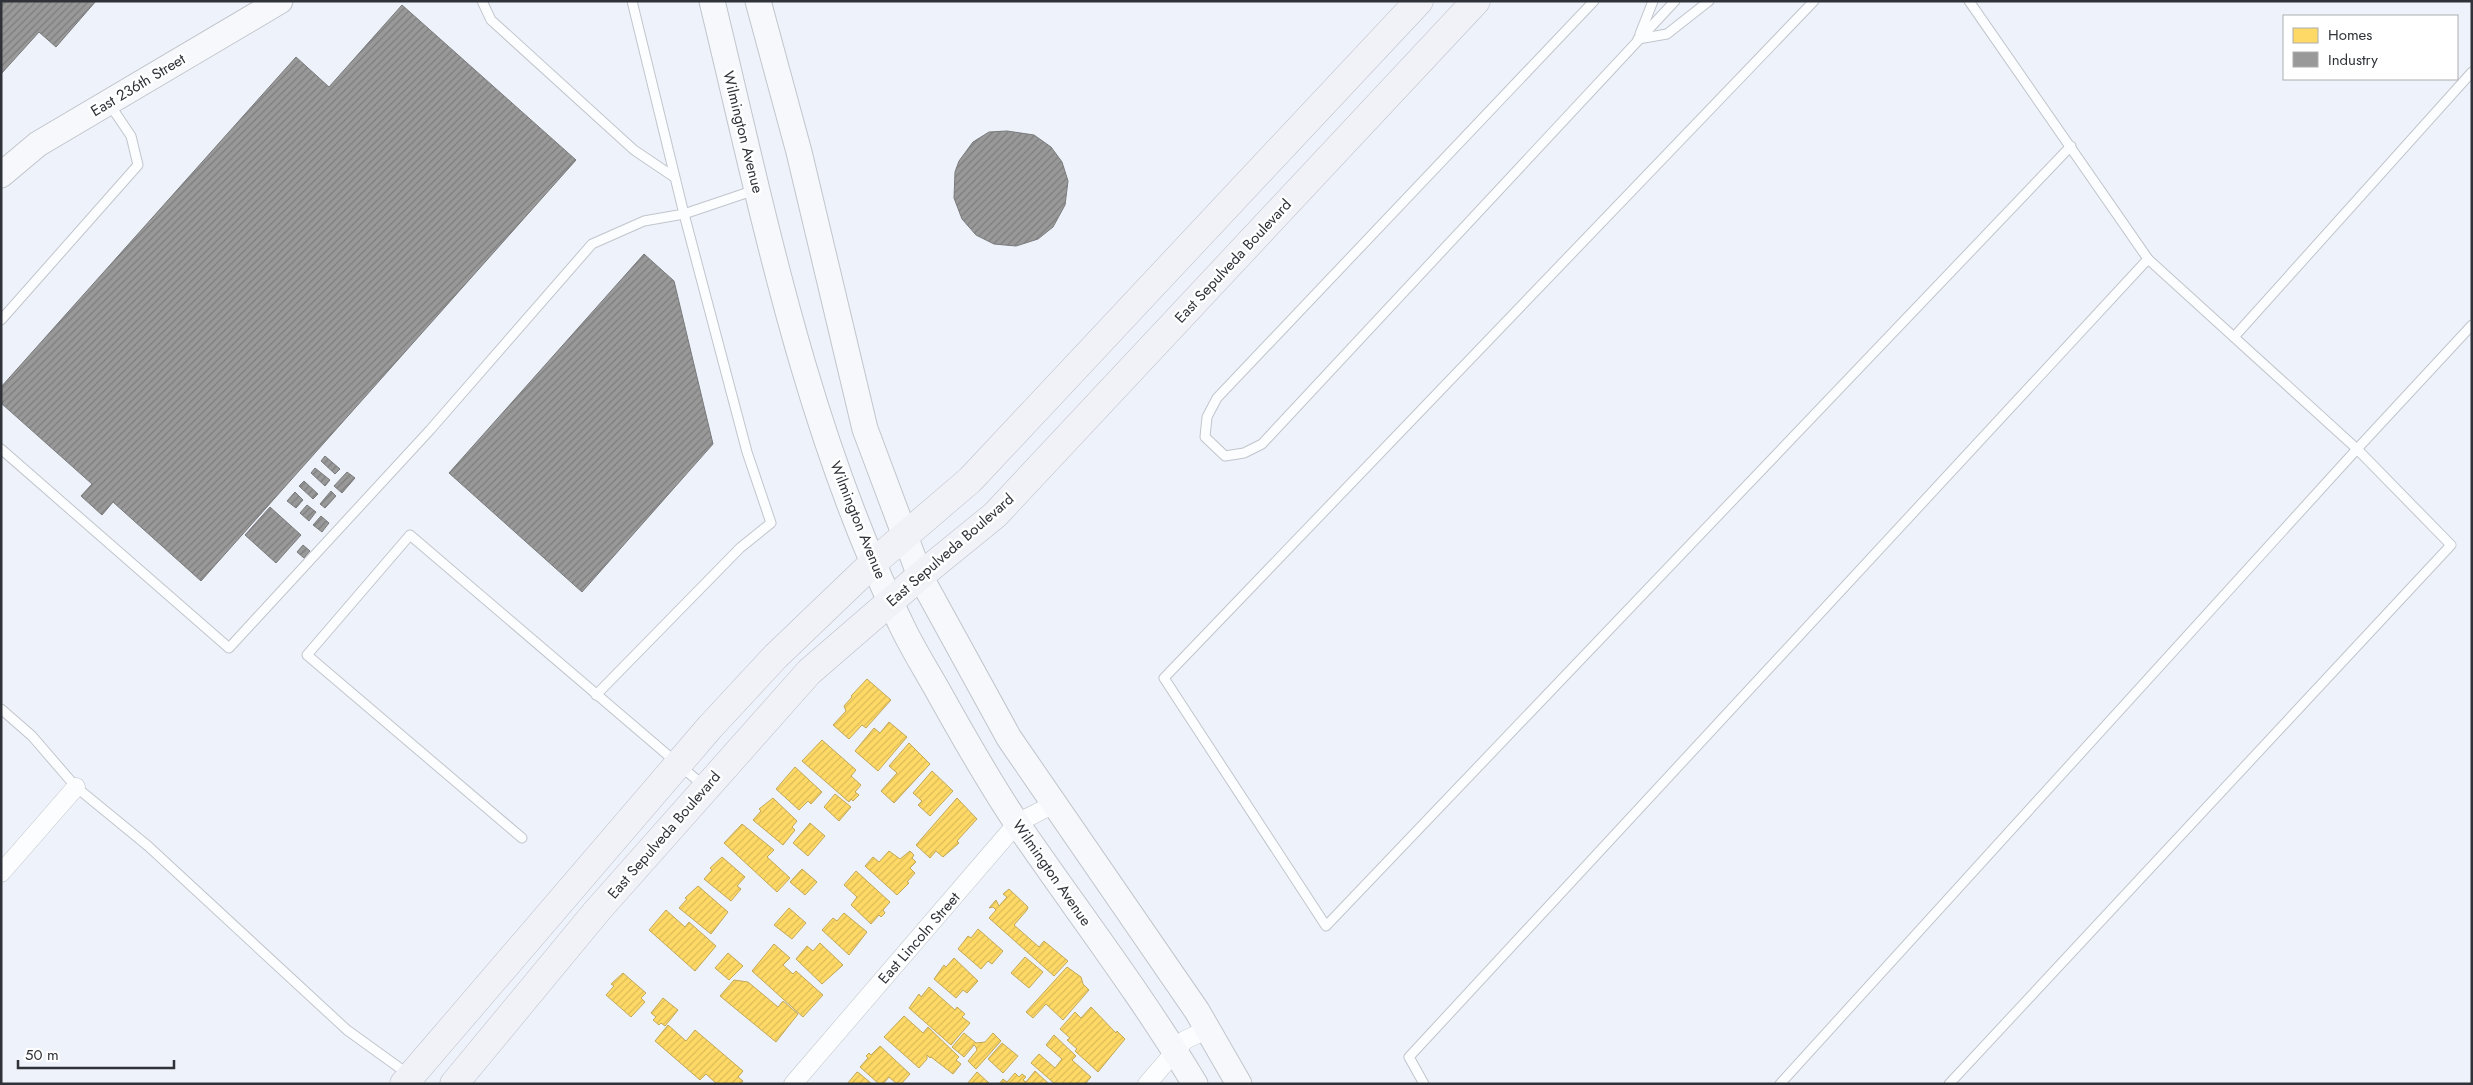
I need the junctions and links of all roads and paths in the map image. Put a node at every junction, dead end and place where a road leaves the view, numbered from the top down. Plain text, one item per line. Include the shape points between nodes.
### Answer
1 (280, 1) edge
2 (482, 1) edge
3 (632, 1) edge
4 (712, 1) edge
5 (758, 1) edge
6 (1419, 1) edge
7 (1476, 1) edge
8 (1594, 1) edge
9 (1653, 1) edge
10 (1675, 1) edge
11 (1709, 1) edge
12 (1814, 1) edge
13 (1969, 1) edge
14 (1638, 39) junction
15 (2472, 72) edge
16 (108, 102) junction
17 (2070, 146) junction
18 (1, 175) edge
19 (674, 177) junction
20 (757, 189) junction
21 (684, 214) junction
22 (2148, 260) junction
23 (1, 320) edge
24 (2472, 325) edge
25 (2234, 337) junction
26 (1, 449) edge
27 (2357, 449) junction
28 (903, 535) junction
29 (873, 563) junction
30 (920, 576) junction
31 (891, 602) junction
32 (596, 695) junction
33 (1, 710) edge
34 (678, 765) junction
35 (76, 787) junction
36 (706, 788) junction
37 (1054, 804) junction
38 (1017, 823) junction
39 (522, 838) dead end
40 (1, 873) edge
41 (1206, 1030) junction
42 (1175, 1051) junction
43 (412, 1081) edge
44 (454, 1084) edge
45 (793, 1084) edge
46 (1147, 1084) edge
47 (1195, 1084) edge
48 (1239, 1084) edge
49 (1424, 1084) edge
50 (1780, 1084) edge
51 (1949, 1084) edge

1 - 16 main road, East 236th Street
2 - 19 lane via 491,20 634,150
3 - 19 lane
4 - 20 main road, Wilmington Avenue
5 - 28 main road via 799,152 865,429
6 - 28 main road via 970,480
7 - 30 main road, East Sepulveda Boulevard via 995,515
8 - 14 lane via 1217,398 1207,417 1205,438 1225,456 1244,453 1262,444
9 - 14 lane
10 - 14 lane
11 - 14 lane via 1667,34
12 - 17 lane via 1164,678 1326,926
13 - 17 lane
15 - 25 lane
16 - 18 main road, East 236th Street via 38,144
16 - 23 lane via 131,136 138,165
17 - 22 lane
19 - 21 lane
20 - 21 lane
20 - 29 main road, Wilmington Avenue via 796,343 818,414
21 - 26 lane via 644,221 592,244 430,430 228,648
21 - 32 lane via 747,452 771,523 740,548
22 - 25 lane
22 - 49 lane via 1409,1057
24 - 27 lane
25 - 27 lane
27 - 50 lane
27 - 51 lane via 2451,545
28 - 29 main road
28 - 30 main road
29 - 31 main road, Wilmington Avenue
29 - 34 main road via 776,656
30 - 31 main road, East Sepulveda Boulevard
30 - 37 main road via 1009,738
31 - 36 main road, East Sepulveda Boulevard via 810,672
31 - 38 main road, Wilmington Avenue via 975,758
32 - 34 lane
32 - 39 lane via 410,535 307,655
33 - 35 lane via 32,736
34 - 36 lane
34 - 43 main road
35 - 40 street
35 - 43 lane via 148,846 347,1030
36 - 44 main road, East Sepulveda Boulevard via 597,911
37 - 38 street, East Lincoln Street
37 - 41 main road via 1197,1011
38 - 42 main road, Wilmington Avenue
38 - 45 street, East Lincoln Street
41 - 42 street via 1185,1040
41 - 48 main road
42 - 46 street
42 - 47 main road, Wilmington Avenue

